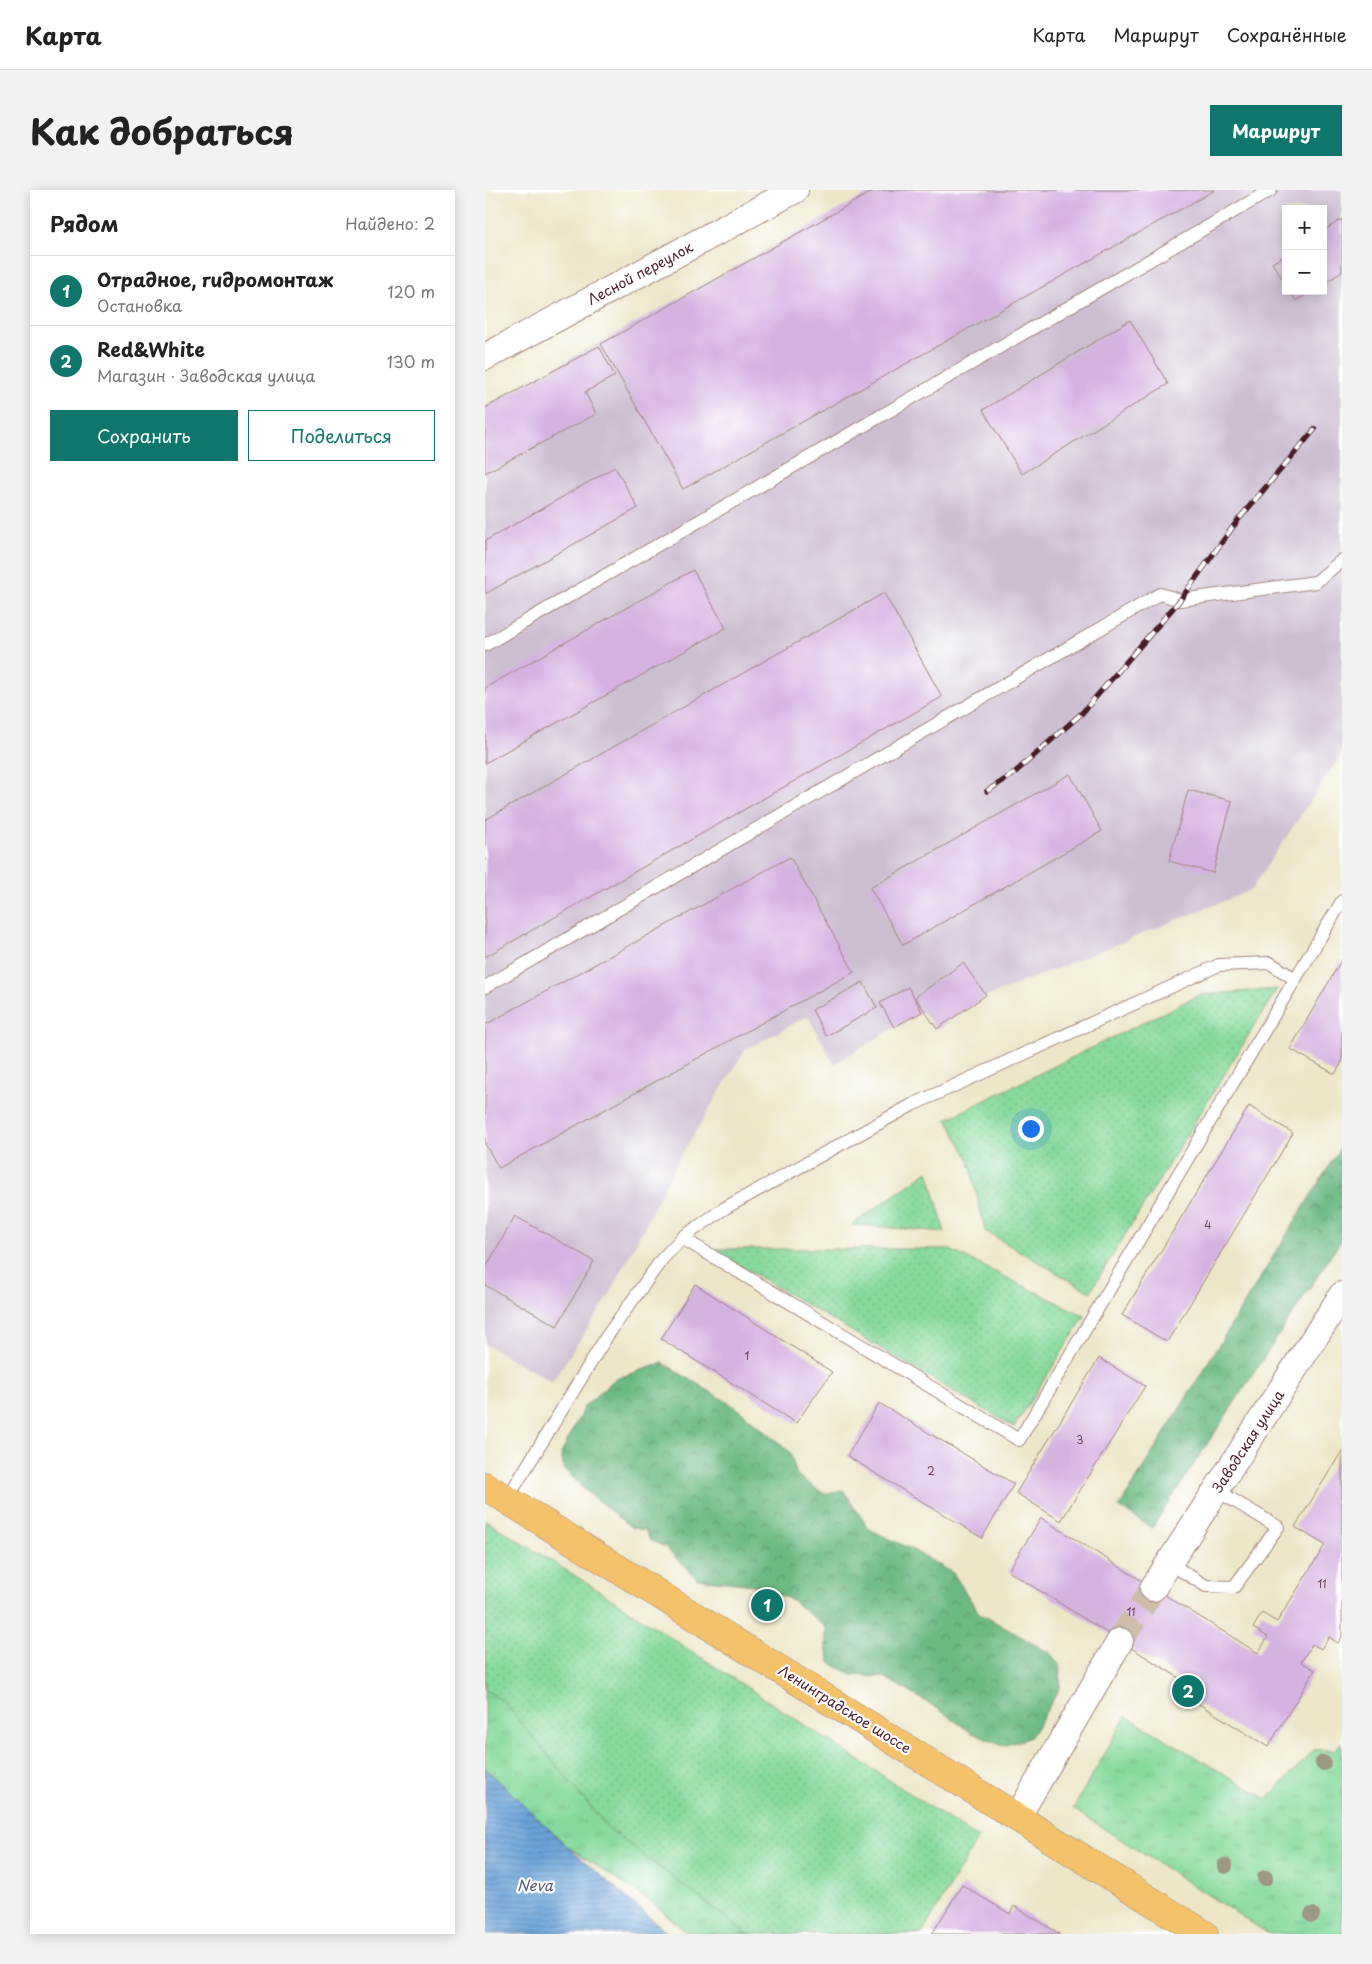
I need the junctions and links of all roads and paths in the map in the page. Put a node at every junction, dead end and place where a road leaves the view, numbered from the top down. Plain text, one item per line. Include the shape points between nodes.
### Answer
1 (795, 190) edge
2 (1271, 190) edge
3 (485, 357) edge
4 (1342, 560) edge
5 (485, 645) edge
6 (1342, 901) edge
7 (1295, 979) junction
8 (485, 986) edge
9 (683, 1238) junction
10 (1342, 1295) edge
11 (1216, 1490) junction
12 (496, 1492) edge
13 (1169, 1563) junction
14 (1153, 1588) tunnel mouth
15 (1120, 1642) tunnel mouth
16 (1018, 1816) junction
17 (1204, 1934) edge

1 - 3 street, Лесной переулок
2 - 5 lane
4 - 8 lane via 1315,582 1180,600 1160,594
6 - 7 lane
7 - 9 lane via 1270,963 1219,965 912,1105 725,1208
7 - 9 lane via 1019,1440
9 - 12 lane via 662,1259
10 - 11 street, Заводская улица
11 - 13 street, Заводская улица
11 - 13 lane via 1278,1528 1234,1587 1206,1586
12 - 16 main road, Ленинградское шоссе
13 - 14 street, Заводская улица
15 - 16 street
16 - 17 main road, Ленинградское шоссе

